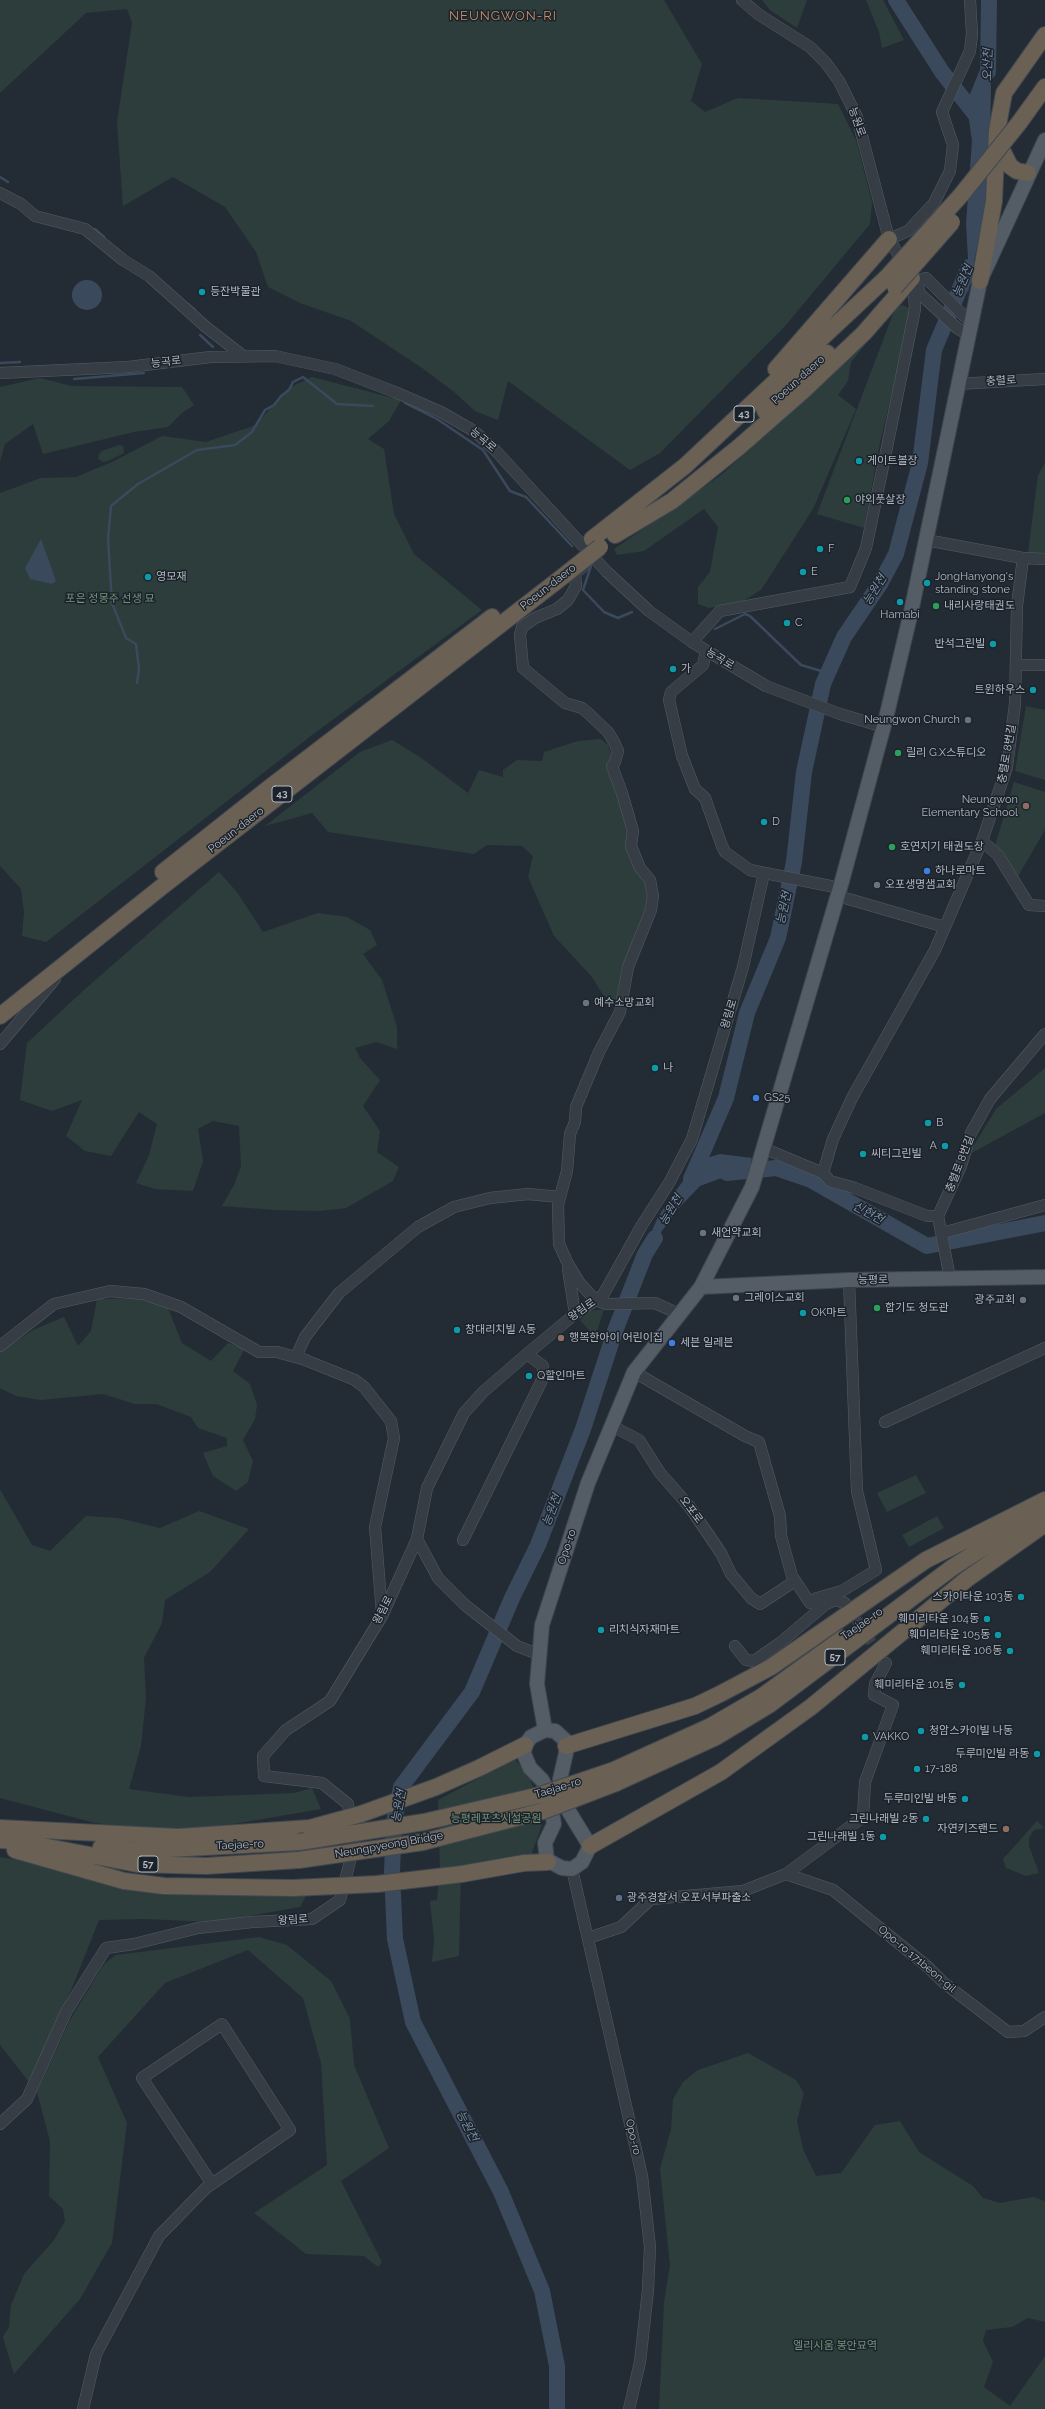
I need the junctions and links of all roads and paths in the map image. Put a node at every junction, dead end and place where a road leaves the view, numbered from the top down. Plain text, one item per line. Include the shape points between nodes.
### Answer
1 (742, 0) edge
2 (970, 0) edge
3 (1045, 35) edge
4 (1045, 87) edge
5 (1045, 103) edge
6 (1021, 128) junction
7 (996, 137) junction
8 (1044, 144) edge
9 (1028, 173) junction
10 (0, 193) edge
11 (889, 239) junction
12 (919, 279) junction
13 (980, 281) junction
14 (891, 282) junction
15 (968, 316) junction
16 (962, 331) junction
17 (242, 355) junction
18 (0, 373) edge
19 (1045, 379) edge
20 (957, 384) junction
21 (627, 511) junction
22 (615, 535) junction
23 (926, 540) junction
24 (596, 548) junction
25 (1022, 558) junction
26 (1045, 559) edge
27 (562, 570) junction
28 (692, 642) junction
29 (706, 651) junction
30 (1017, 665) junction
31 (1045, 665) edge
32 (884, 727) junction
33 (982, 841) junction
34 (766, 874) junction
35 (835, 890) junction
36 (1045, 906) edge
37 (945, 927) junction
38 (77, 955) junction
39 (0, 1002) edge
40 (0, 1016) edge
41 (1045, 1034) edge
42 (0, 1044) edge
43 (763, 1148) junction
44 (823, 1173) junction
45 (560, 1197) junction
46 (1045, 1205) edge
47 (938, 1216) junction
48 (943, 1235) junction
49 (568, 1264) junction
50 (950, 1278) junction
51 (1045, 1278) edge
52 (849, 1280) junction
53 (701, 1287) junction
54 (595, 1300) junction
55 (575, 1314) junction
56 (679, 1314) junction
57 (0, 1346) edge
58 (1045, 1348) edge
59 (527, 1354) junction
60 (302, 1359) junction
61 (634, 1372) junction
62 (885, 1422) dead end
63 (612, 1426) junction
64 (1045, 1500) edge
65 (1045, 1506) edge
66 (1045, 1515) edge
67 (1045, 1524) edge
68 (417, 1539) junction
69 (463, 1540) dead end
70 (796, 1582) junction
71 (845, 1602) dead end
72 (810, 1604) junction
73 (826, 1604) junction
74 (382, 1616) junction
75 (736, 1646) dead end
76 (540, 1655) junction
77 (886, 1663) dead end
78 (545, 1730) junction
79 (525, 1745) junction
80 (566, 1746) junction
81 (615, 1777) junction
82 (0, 1828) edge
83 (0, 1832) edge
84 (0, 1840) edge
85 (0, 1845) edge
86 (590, 1846) junction
87 (299, 1860) joint
88 (548, 1862) junction
89 (572, 1869) junction
90 (786, 1874) junction
91 (588, 1938) junction
92 (1045, 2017) edge
93 (0, 2124) edge
94 (212, 2184) junction
95 (83, 2409) edge
96 (629, 2409) edge

1 - 11 street, 능원로 via 758,14 810,47 839,81 857,117
2 - 11 street via 970,51 943,112 953,145 950,171 934,203 908,231
3 - 7 highway via 1004,93
4 - 6 highway, 43
5 - 6 highway, 43
6 - 14 highway, 43, bridge via 962,194
7 - 9 highway via 1010,166 1017,171
7 - 13 highway via 994,201
8 - 9 main road
9 - 13 main road
10 - 17 street via 21,204 35,216 85,229 122,260 149,276 200,322
11 - 12 street, 능원로
11 - 21 highway via 805,338 740,409
12 - 15 street
12 - 16 street, 능원로 via 919,293
12 - 22 highway via 804,390 739,447 672,501
12 - 28 street via 866,548 850,587 720,611
13 - 15 main road
14 - 21 highway, Poeun-daero / 43 via 685,466
14 - 22 highway, Poeun-daero / 43 via 834,347 731,441
15 - 16 main road
16 - 20 main road
17 - 18 street, 능곡로 via 128,367
17 - 24 street, 능곡로 via 275,356 335,369 459,421 495,450
19 - 20 street, 충렬로
20 - 23 main road
21 - 24 highway, Poeun-daero / 43
22 - 24 highway, Poeun-daero / 43
23 - 25 street
23 - 32 main road
24 - 27 highway, 43
24 - 28 street, 능곡로 via 607,572 649,611
24 - 45 street via 575,573 576,586 568,600 557,609 534,618 522,627 520,635 523,668 565,703 582,708 590,714 614,742 618,751 612,766 633,831 631,846 640,868 650,880 654,896 628,967 620,1012 599,1052 576,1107 575,1122 570,1134 567,1171
25 - 26 street
25 - 30 street, 충렬로 8번길 via 1017,606
27 - 38 highway, Poeun-daero / 43
27 - 39 highway, Poeun-daero / 43 via 269,788
28 - 29 street, 능곡로
29 - 32 street, 능곡로 via 766,686 840,714
29 - 34 street via 703,665 671,692 671,713 682,756 695,789 705,798 725,852 750,870
30 - 31 street
30 - 33 street, 충렬로 8번길 via 1007,767
32 - 35 main road
33 - 36 street via 998,855 1029,905
33 - 37 street, 충렬로 8번길
34 - 35 street
34 - 54 street, 왕림로 via 743,967 692,1139 604,1295
35 - 37 street
35 - 43 main road
37 - 44 street, 충렬로 8번길 via 935,950 852,1098 833,1139
38 - 40 highway, Poeun-daero / 43
38 - 42 street
41 - 47 street, 충렬로 8번길 via 990,1099 971,1133 961,1166
43 - 44 street
43 - 53 main road, Opo-ro via 752,1187
44 - 47 street via 830,1181 927,1216
45 - 49 street via 557,1229 559,1244
45 - 60 street via 528,1194 490,1198 454,1207 418,1227 339,1293 304,1337
46 - 48 street
47 - 48 street
48 - 50 street
49 - 54 street via 578,1282
49 - 55 street
50 - 51 main road, 능평로
50 - 52 main road, 능평로
52 - 53 main road, 능평로
52 - 72 street via 857,1492 876,1570 842,1591 818,1598
53 - 56 main road, Opo-ro
54 - 55 street, 왕림로
54 - 56 street via 607,1304 652,1302
55 - 59 street, 왕림로
56 - 61 main road, Opo-ro
57 - 60 street via 54,1304 110,1291 144,1294 181,1306 259,1352 277,1352
58 - 62 street
59 - 68 street, 왕림로 via 482,1392 464,1413 426,1488
59 - 69 street via 543,1366 544,1378
60 - 74 street via 355,1380 364,1387 390,1421 394,1438 375,1527
61 - 63 main road, Opo-ro
61 - 70 street via 759,1442 780,1516 781,1536
63 - 70 street, 오포로 via 639,1440 660,1473 689,1506 721,1553 731,1574 751,1598 760,1604
63 - 76 main road, Opo-ro via 588,1483 542,1625
64 - 80 highway via 926,1560 771,1667 720,1694 695,1706
65 - 81 highway, Taejae-ro / 57 via 1020,1517 952,1560 761,1697
66 - 81 highway, Taejae-ro / 57 via 997,1539 953,1567 770,1705 716,1738
67 - 86 highway via 967,1579 811,1707 722,1772
68 - 74 street, 왕림로
68 - 76 street via 438,1578 465,1606 517,1646
70 - 72 street
71 - 73 street via 835,1600
72 - 73 street
73 - 75 street via 780,1643 754,1661 746,1660
74 - 93 street, 왕림로 via 330,1701 286,1730 263,1756 264,1776 322,1783 348,1804 354,1846 340,1900 312,1919 198,1928 134,1944 106,1948 66,2012 26,2099
76 - 78 main road, Opo-ro via 537,1684
77 - 90 street via 875,1684 874,1695 894,1705 865,1782 863,1817
78 - 79 main road via 531,1737
78 - 80 main road via 555,1731 566,1741
79 - 82 highway, bridge via 422,1792 310,1828 178,1837
79 - 88 main road via 524,1754 530,1768 542,1780 548,1791 554,1824 545,1843
80 - 86 main road via 560,1778 566,1804
81 - 83 highway, Taejae-ro / 57, bridge via 424,1822 299,1842 132,1851
81 - 87 highway, Neungpyeong Bridge / 57, bridge via 543,1811 423,1842
84 - 87 highway, Taejae-ro / 57 via 137,1864 206,1866
85 - 88 highway, bridge via 124,1881 164,1886 293,1888 377,1884 462,1874 524,1863
86 - 89 main road via 582,1862
88 - 89 main road
89 - 91 street, Opo-ro
90 - 91 street via 743,1891 651,1899 621,1927
90 - 92 street, Opo-ro 171beon-gil via 833,1890 944,1983 1008,2032 1024,2031
91 - 96 street, Opo-ro via 642,2176 650,2247 640,2362
94 - 94 street via 290,2130 222,2024 142,2078
94 - 95 street via 159,2236 96,2354

